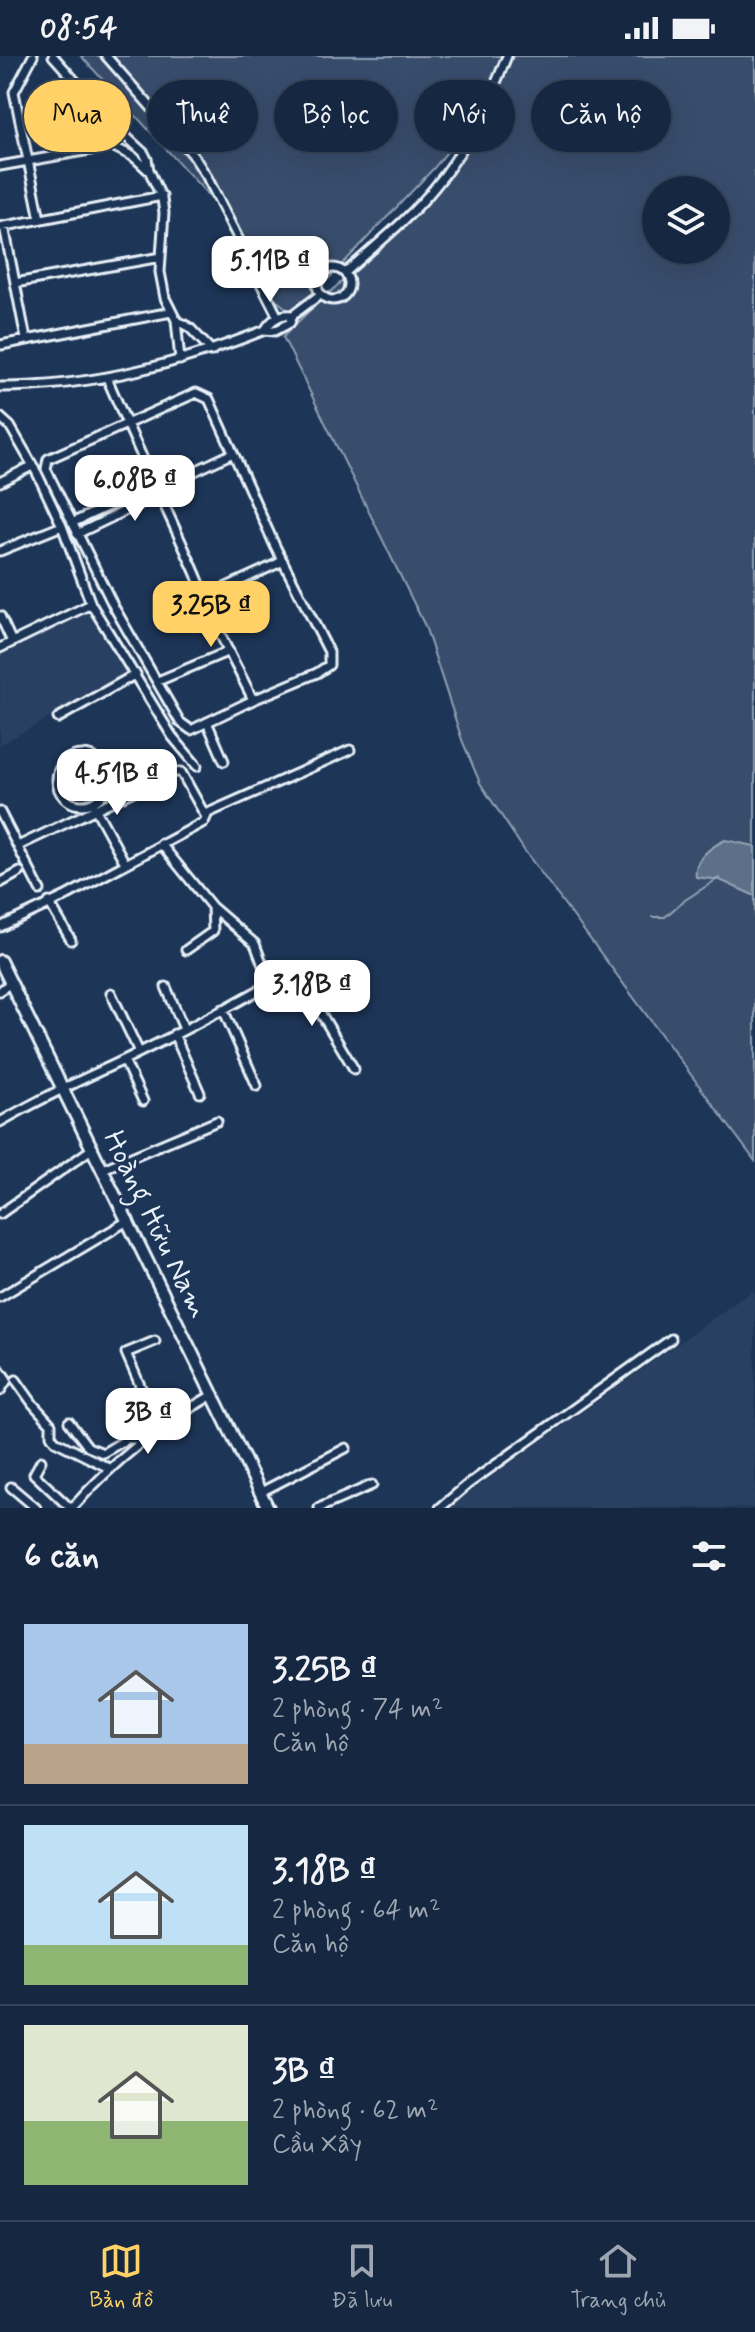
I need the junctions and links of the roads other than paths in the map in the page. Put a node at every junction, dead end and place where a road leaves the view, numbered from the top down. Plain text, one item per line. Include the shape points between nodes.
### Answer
1 (33, 56) edge
2 (53, 56) edge
3 (106, 56) edge
4 (507, 56) edge
5 (74, 80) edge
6 (131, 141) edge
7 (78, 152) edge
8 (125, 152) edge
9 (28, 162) junction
10 (0, 166) edge
11 (149, 170) junction
12 (162, 196) junction
13 (40, 219) junction
14 (2, 226) edge
15 (161, 257) junction
16 (345, 273) junction
17 (15, 283) junction
18 (321, 294) junction
19 (171, 312) junction
20 (293, 315) junction
21 (278, 317) junction
22 (176, 320) junction
23 (265, 330) junction
24 (26, 339) junction
25 (1, 345) edge
26 (212, 351) junction
27 (180, 360) junction
28 (107, 378) junction
29 (0, 387) edge
30 (0, 417) edge
31 (128, 424) junction
32 (233, 453) junction
33 (32, 466) junction
34 (0, 482) edge
35 (172, 482) junction
36 (155, 484) junction
37 (160, 494) junction
38 (72, 523) junction
39 (62, 526) junction
40 (77, 534) junction
41 (0, 551) edge
42 (283, 561) junction
43 (205, 597) junction
44 (91, 604) junction
45 (0, 616) edge
46 (12, 642) junction
47 (0, 648) edge
48 (229, 651) junction
49 (136, 674) junction
50 (158, 681) junction
51 (253, 700) junction
52 (58, 718) dead end
53 (207, 722) junction
54 (350, 750) dead end
55 (224, 761) dead end
56 (197, 766) dead end
57 (94, 806) junction
58 (0, 812) edge
59 (206, 817) junction
60 (161, 844) junction
61 (18, 846) junction
62 (125, 863) junction
63 (20, 872) dead end
64 (0, 883) edge
65 (40, 890) dead end
66 (49, 902) junction
67 (212, 907) junction
68 (0, 927) edge
69 (71, 940) dead end
70 (186, 950) dead end
71 (0, 961) edge
72 (10, 983) junction
73 (270, 984) junction
74 (166, 987) dead end
75 (0, 991) edge
76 (111, 993) dead end
77 (223, 1009) junction
78 (184, 1029) junction
79 (174, 1034) junction
80 (139, 1052) junction
81 (124, 1060) junction
82 (354, 1069) dead end
83 (257, 1086) dead end
84 (62, 1087) junction
85 (200, 1093) dead end
86 (143, 1101) dead end
87 (217, 1121) dead end
88 (0, 1122) edge
89 (93, 1148) junction
90 (103, 1169) junction
91 (0, 1214) edge
92 (129, 1220) junction
93 (0, 1297) edge
94 (671, 1339) dead end
95 (155, 1341) dead end
96 (0, 1370) edge
97 (16, 1380) dead end
98 (0, 1391) edge
99 (214, 1394) junction
100 (69, 1422) dead end
101 (159, 1429) junction
102 (145, 1439) junction
103 (346, 1448) dead end
104 (41, 1461) dead end
105 (109, 1468) junction
106 (372, 1485) dead end
107 (11, 1487) dead end
108 (261, 1492) junction
109 (36, 1508) edge
110 (71, 1508) edge
111 (268, 1508) edge
112 (319, 1508) edge
113 (440, 1508) edge

1 - 9 street via 14,92
2 - 5 street
3 - 21 street via 193,155
4 - 16 street via 449,170
6 - 11 street via 144,153
7 - 9 street
8 - 11 street
9 - 10 street
9 - 13 street
11 - 12 street
12 - 13 street
12 - 15 street
13 - 14 street
14 - 17 street
15 - 17 street
15 - 19 street via 161,283
16 - 18 street via 348,287 343,295 329,299
16 - 18 street via 331,268 322,272 317,285
17 - 24 street
18 - 20 street
19 - 22 street
19 - 24 street
20 - 21 street
20 - 23 street via 286,326
21 - 23 street
22 - 26 street
22 - 27 street
23 - 26 street
24 - 25 street
26 - 27 street
27 - 28 street
28 - 29 street
28 - 31 street
30 - 33 street
31 - 32 street via 196,393 205,395
31 - 36 street
31 - 38 street via 48,459 46,469
32 - 35 street
32 - 42 street
33 - 34 street
33 - 39 street
35 - 36 street
35 - 37 street
36 - 37 street
36 - 38 street
37 - 40 street
37 - 43 street
38 - 40 street
39 - 41 street
39 - 44 street
40 - 50 street
42 - 43 street
42 - 51 street via 329,652 329,665
43 - 48 street
44 - 46 street
44 - 49 street
45 - 46 street
46 - 47 street
48 - 50 street
48 - 51 street
49 - 52 street
49 - 56 street via 172,736
50 - 53 street via 180,722 191,730
51 - 53 street
53 - 55 street
54 - 59 street
57 - 57 street via 105,789 105,771 92,757 73,757 60,771 60,789 73,803
57 - 59 street via 181,772
57 - 61 street
57 - 62 street
58 - 61 street
59 - 60 street
60 - 62 street
60 - 67 street
61 - 65 street
62 - 66 street
63 - 64 street
66 - 68 street
66 - 69 street
67 - 70 street via 213,931
67 - 73 street via 255,944
71 - 72 main road, Hoàng Hữu Nam
72 - 75 street
72 - 84 main road, Hoàng Hữu Nam
73 - 77 street
73 - 82 street via 289,973 298,975
74 - 78 street
76 - 80 street
77 - 78 street
77 - 83 street
78 - 79 street
79 - 80 street
79 - 85 street
80 - 81 street
81 - 84 street
81 - 86 street
84 - 88 street
84 - 89 main road, Hoàng Hữu Nam
87 - 90 street
89 - 90 main road, Hoàng Hữu Nam
89 - 91 street
90 - 92 main road, Hoàng Hữu Nam
92 - 93 street
92 - 99 main road, Hoàng Hữu Nam
94 - 113 street
95 - 101 street via 126,1353
96 - 98 street via 7,1380
97 - 105 street via 51,1424 55,1441
99 - 101 street
99 - 108 main road, Hoàng Hữu Nam
100 - 102 street via 88,1447 103,1453 127,1439
101 - 102 street
102 - 105 street
103 - 108 street
104 - 110 street via 34,1474
105 - 110 street
106 - 112 street
107 - 109 street
108 - 111 main road, Hoàng Hữu Nam

